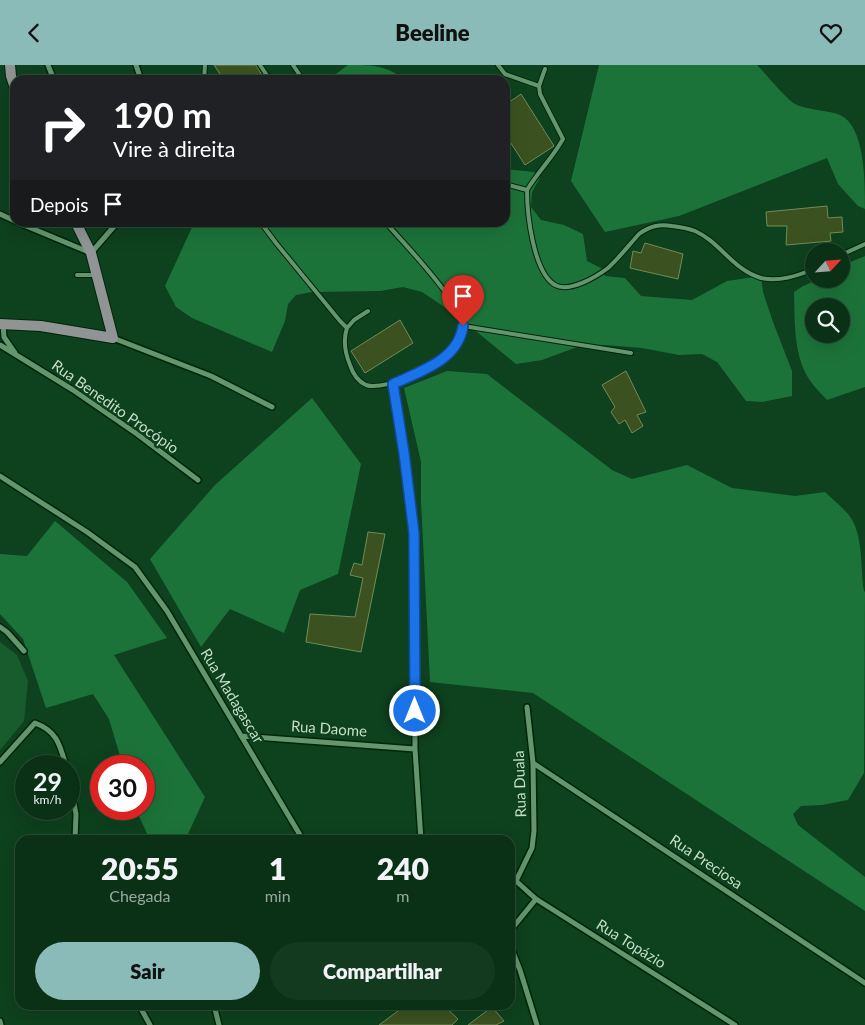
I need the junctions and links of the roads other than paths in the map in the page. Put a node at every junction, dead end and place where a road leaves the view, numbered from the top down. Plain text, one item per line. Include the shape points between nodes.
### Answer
1 (498, 65) edge
2 (545, 69) dead end
3 (539, 86) junction
4 (510, 186) edge
5 (527, 191) junction
6 (29, 227) edge
7 (78, 227) edge
8 (114, 227) edge
9 (264, 227) edge
10 (389, 227) edge
11 (865, 243) edge
12 (850, 250) edge
13 (91, 253) junction
14 (805, 273) edge
15 (76, 275) dead end
16 (97, 275) junction
17 (368, 311) dead end
18 (1, 324) edge
19 (463, 326) junction
20 (347, 328) junction
21 (113, 338) junction
22 (0, 345) edge
23 (631, 353) dead end
24 (17, 356) junction
25 (393, 384) junction
26 (272, 407) dead end
27 (0, 476) edge
28 (198, 480) dead end
29 (0, 627) edge
30 (24, 651) dead end
31 (527, 707) dead end
32 (241, 736) junction
33 (415, 749) junction
34 (62, 755) edge
35 (0, 761) edge
36 (533, 763) junction
37 (76, 820) edge
38 (75, 835) edge
39 (300, 835) edge
40 (421, 835) edge
41 (516, 881) joint
42 (536, 899) junction
43 (515, 925) edge
44 (515, 958) edge
45 (865, 983) edge
46 (142, 1010) edge
47 (215, 1010) edge
48 (150, 1025) edge
49 (219, 1025) edge
50 (537, 1025) edge
51 (735, 1025) edge

1 - 3 lane via 505,73
2 - 3 lane
3 - 5 lane via 563,139
4 - 5 lane
5 - 14 lane via 536,258 554,285 576,286 591,279 608,268 646,229 656,225 696,231 740,268 761,278 791,278
6 - 13 street
7 - 13 main road
8 - 13 street
9 - 20 lane
10 - 19 lane via 450,298
11 - 12 lane
13 - 16 main road
15 - 16 lane
16 - 21 main road
17 - 20 lane
18 - 21 main road via 41,326
18 - 24 street, Rua Benedito Procópio via 4,337
19 - 23 lane
19 - 25 lane via 458,345 444,359
20 - 25 lane via 344,336 347,356 358,380 373,386
21 - 26 street via 211,376
22 - 24 street, Rua Benedito Procópio
24 - 28 street, Rua Benedito Procópio via 73,390
25 - 33 street via 414,533
27 - 32 street, Rua Madagascar via 87,531 135,567 167,611
29 - 30 street
31 - 36 street, Rua Duala
32 - 33 street, Rua Daome
32 - 39 street, Rua Madagascar
33 - 40 street
34 - 35 street via 52,732 35,723
36 - 41 street, Rua Duala via 532,848
36 - 45 street, Rua Preciosa
37 - 38 street
41 - 42 street, Rua Topázio
42 - 43 street
42 - 51 street, Rua Topázio
44 - 50 street
46 - 48 street
47 - 49 street

